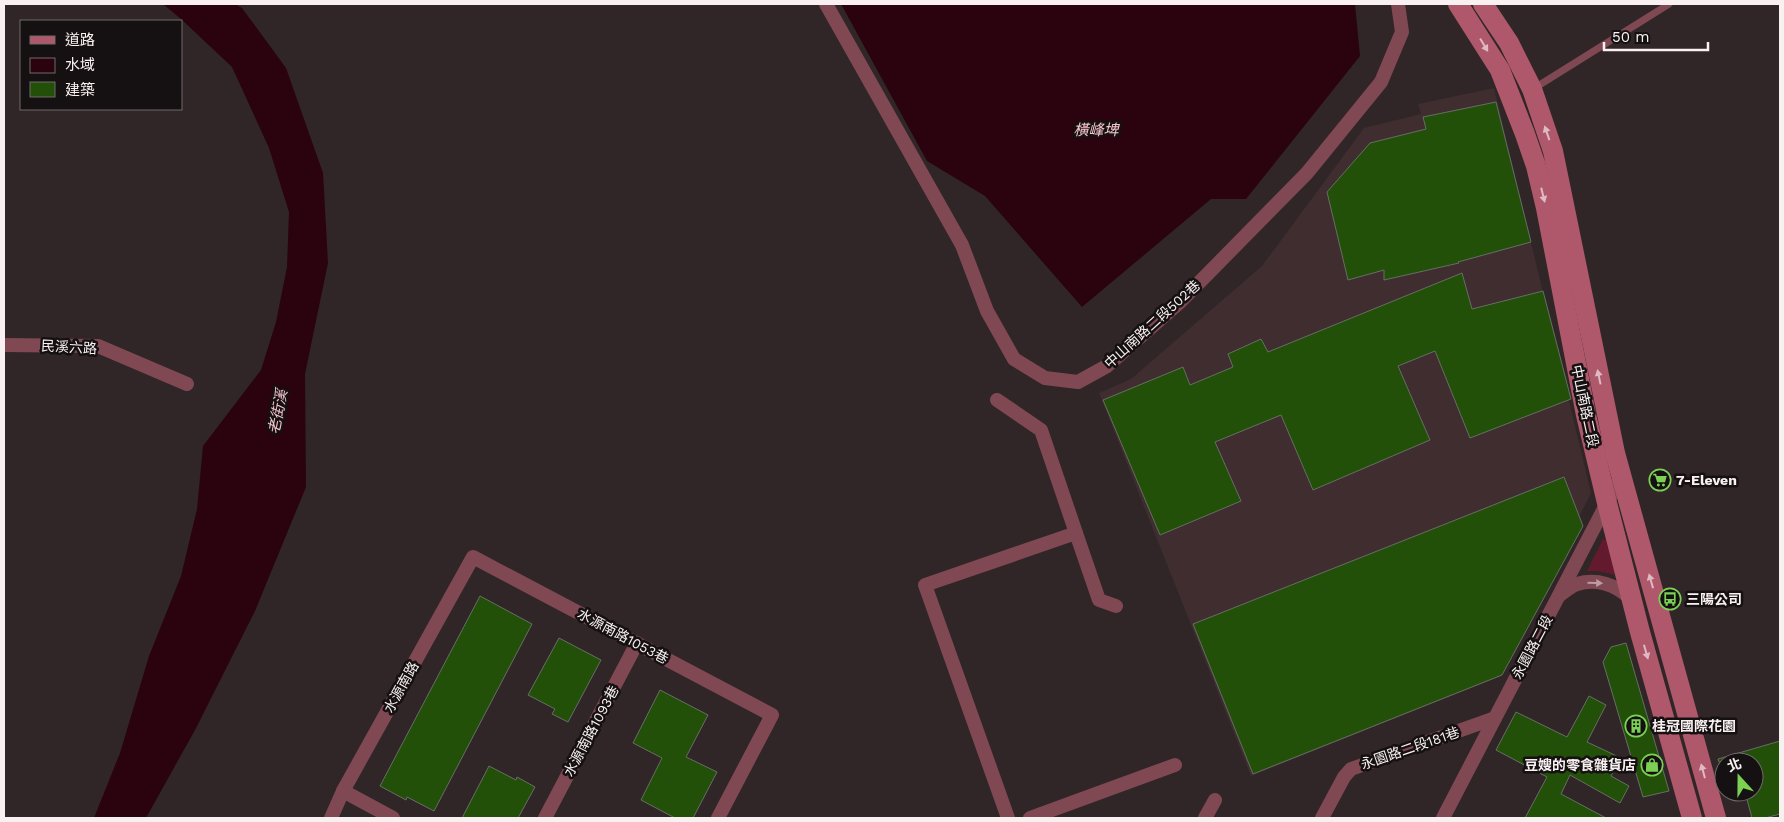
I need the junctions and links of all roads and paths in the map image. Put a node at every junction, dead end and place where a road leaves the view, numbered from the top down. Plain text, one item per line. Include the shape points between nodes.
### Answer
1 (826, 4) edge
2 (1398, 4) edge
3 (1458, 4) edge
4 (1483, 4) edge
5 (1669, 4) edge
6 (1532, 89) junction
7 (4, 345) edge
8 (187, 384) dead end
9 (997, 400) dead end
10 (1596, 412) junction
11 (1621, 476) junction
12 (1607, 503) junction
13 (1076, 533) junction
14 (473, 557) joint
15 (1558, 597) junction
16 (1631, 598) junction
17 (1116, 606) dead end
18 (637, 643) junction
19 (1495, 718) junction
20 (1175, 765) dead end
21 (343, 792) junction
22 (1215, 800) dead end
23 (331, 818) edge
24 (394, 818) edge
25 (545, 818) edge
26 (718, 818) edge
27 (1008, 818) edge
28 (1030, 818) edge
29 (1206, 818) edge
30 (1322, 818) edge
31 (1443, 818) edge
32 (1692, 818) edge
33 (1716, 818) edge

1 - 2 street, 中山南路二段502巷 via 962,245 987,311 1014,359 1045,378 1078,382 1107,366 1180,302 1307,173 1382,82 1402,32
3 -> 10 main road, 中山南路二段 via 1500,70 1526,134
4 - 6 main road, 中山南路二段 via 1509,43
5 - 6 lane
10 -> 6 main road, 中山南路二段 via 1553,151
7 - 8 street, 民溪六路 via 98,346
9 - 13 street via 1041,430
10 - 11 main road, 中山南路二段
10 - 12 main road, 中山南路二段
11 - 12 street, 永園路二段
33 -> 11 main road, 中山南路二段
12 - 15 street, 永園路二段
12 - 16 main road, 中山南路二段
13 - 17 street via 1100,600
13 - 27 street via 926,585
14 - 18 street, 水源南路1053巷
14 - 21 street, 水源南路
15 -> 16 street via 1575,584 1592,581 1621,589
15 - 19 street, 永園路二段
16 -> 32 main road, 中山南路二段
18 - 25 street, 水源南路1093巷
18 - 26 street, 水源南路1053巷 via 772,715
19 - 30 street, 永園路二段181巷 via 1351,769
19 - 31 street, 永園路二段
20 - 28 street
21 - 23 street, 水源南路
21 - 24 street
22 - 29 street

